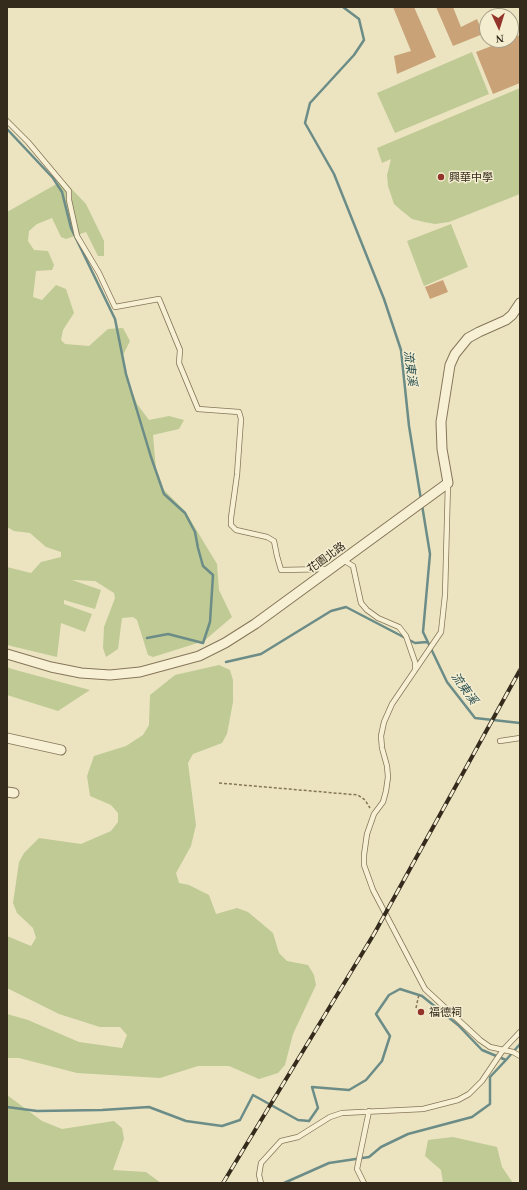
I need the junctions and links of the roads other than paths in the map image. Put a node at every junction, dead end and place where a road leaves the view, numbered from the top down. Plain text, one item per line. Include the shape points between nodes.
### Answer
1 (7, 121) edge
2 (520, 304) edge
3 (447, 484) junction
4 (342, 559) junction
5 (330, 569) junction
6 (7, 654) edge
7 (416, 668) junction
8 (7, 738) edge
9 (520, 738) edge
10 (500, 741) dead end
11 (61, 750) dead end
12 (520, 1032) edge
13 (504, 1051) junction
14 (520, 1056) edge
15 (369, 1111) junction
16 (261, 1183) edge
17 (364, 1183) edge

1 - 5 lane via 69,191 77,236 115,307 159,299 180,350 179,362 198,409 239,412 241,419 231,525 236,530 274,541 281,570
2 - 3 street via 506,320 468,338 454,354 441,422
3 - 4 street, 花園北路
3 - 7 lane via 443,621 441,632
4 - 5 street, 花園北路
4 - 7 lane via 353,566 361,603 378,618 399,628 406,636
5 - 6 street, 花園北路 via 225,643 199,656 170,665 110,675 51,667
7 - 13 lane via 392,704 384,722 381,736 388,777 383,802 374,814 367,834 364,865 373,890 425,989 480,1040 490,1047
8 - 11 street
9 - 10 lane
12 - 13 lane
13 - 14 lane
13 - 15 lane via 482,1081 469,1094 458,1100 423,1109
15 - 16 lane via 342,1112 298,1137 281,1141 261,1163
15 - 17 lane via 357,1165

